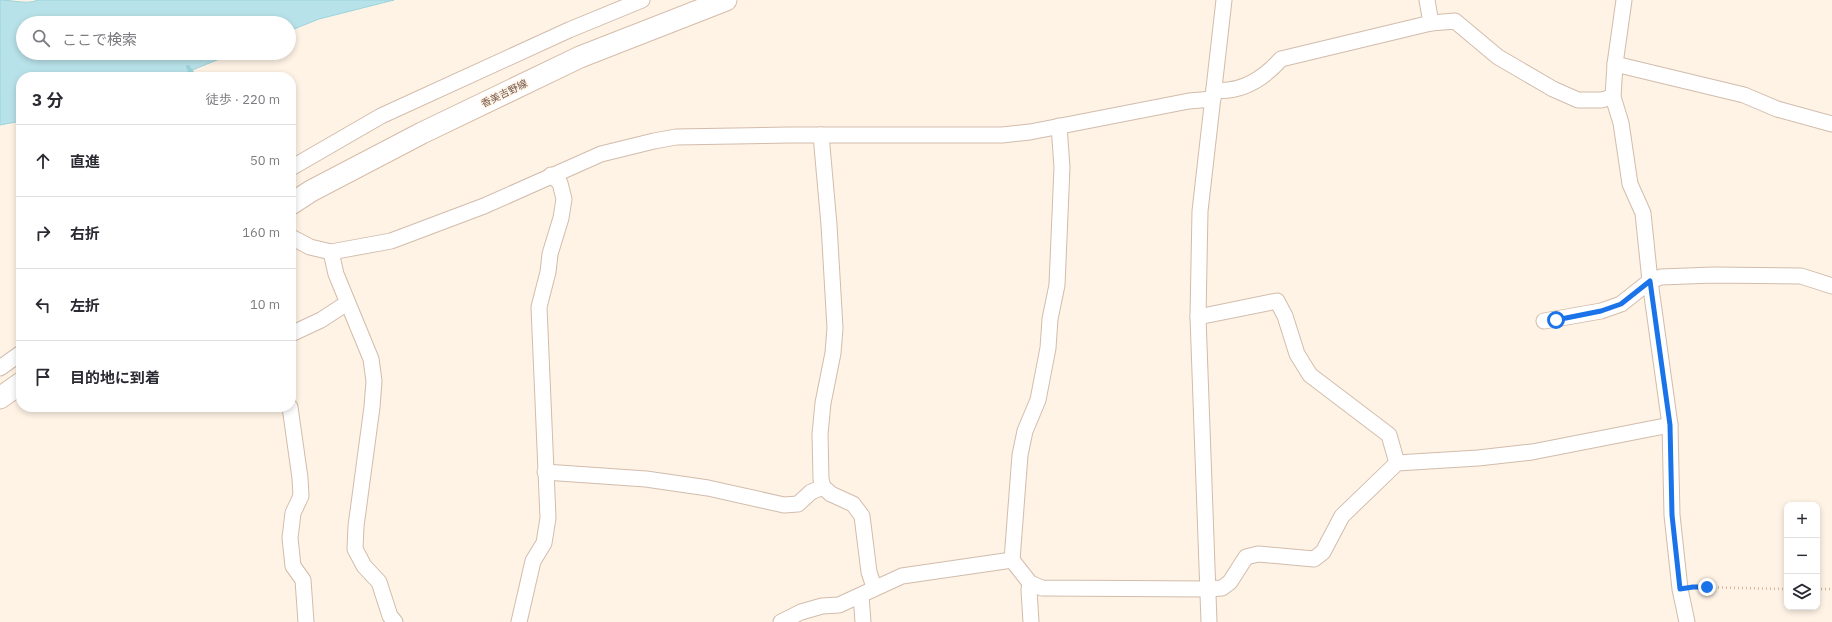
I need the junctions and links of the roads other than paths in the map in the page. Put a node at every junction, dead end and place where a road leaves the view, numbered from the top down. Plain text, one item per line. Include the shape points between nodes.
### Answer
1 (642, 0) edge
2 (726, 0) edge
3 (1224, 0) edge
4 (1427, 0) edge
5 (1624, 0) edge
6 (1431, 23) junction
7 (1614, 64) junction
8 (1214, 95) junction
9 (1613, 97) junction
10 (1832, 124) edge
11 (1059, 126) junction
12 (821, 135) junction
13 (296, 165) edge
14 (552, 175) junction
15 (296, 201) edge
16 (296, 239) edge
17 (331, 252) junction
18 (1650, 281) junction
19 (1832, 286) edge
20 (347, 303) junction
21 (1198, 318) junction
22 (1544, 321) dead end
23 (296, 332) edge
24 (16, 357) edge
25 (0, 368) edge
26 (16, 387) edge
27 (0, 398) edge
28 (291, 412) edge
29 (1670, 425) junction
30 (1397, 463) junction
31 (546, 472) junction
32 (823, 487) junction
33 (1012, 560) junction
34 (1030, 583) junction
35 (874, 588) junction
36 (1208, 590) junction
37 (861, 596) junction
38 (306, 622) edge
39 (395, 622) edge
40 (519, 622) edge
41 (781, 622) edge
42 (863, 622) edge
43 (1031, 622) edge
44 (1209, 622) edge
45 (1687, 622) edge

1 - 13 street via 569,30 381,116
2 - 15 main road, 香美吉野線 via 580,57 422,133
3 - 8 street
4 - 6 street
5 - 7 street
6 - 8 street via 1281,59 1271,70 1249,85
6 - 9 street via 1455,21 1498,57 1553,89 1578,100
7 - 9 street
7 - 10 street via 1744,95 1776,109
8 - 11 street
8 - 21 street via 1200,211
9 - 18 street via 1621,123 1630,184 1643,214
11 - 12 street via 1002,135
11 - 33 street via 1062,167 1057,285 1038,400 1025,431 1020,455
12 - 14 street via 669,139 601,154
12 - 32 street via 835,328 820,434
14 - 17 street via 484,206 391,241
14 - 31 street via 560,183 564,199 562,218 550,254 539,306
16 - 17 street
17 - 20 street
18 - 19 street via 1661,277 1714,275 1801,276
18 - 22 street via 1621,304 1601,311
18 - 29 street
20 - 23 street via 321,320
20 - 39 street via 370,359 374,380 355,549 364,566 378,582 390,616
21 - 30 street via 1277,301 1285,316 1297,354 1310,375 1390,435
21 - 36 street
24 - 25 street
26 - 27 main road
28 - 38 street via 301,496 293,513 290,538 293,566 304,580
29 - 30 street via 1532,452
29 - 45 street via 1672,515 1680,589
30 - 36 street via 1342,516 1323,552 1314,559 1258,554 1246,557 1230,582 1222,588
31 - 32 street via 646,479 708,488 784,505 798,504 812,492
31 - 40 street via 548,518 544,543 533,561
32 - 35 street via 831,494 853,504 862,516 869,572
33 - 34 street
33 - 35 street via 902,576
34 - 36 street via 1042,588
34 - 43 street
35 - 37 street
36 - 44 street
37 - 41 street via 839,605 822,606 801,612
37 - 42 street

